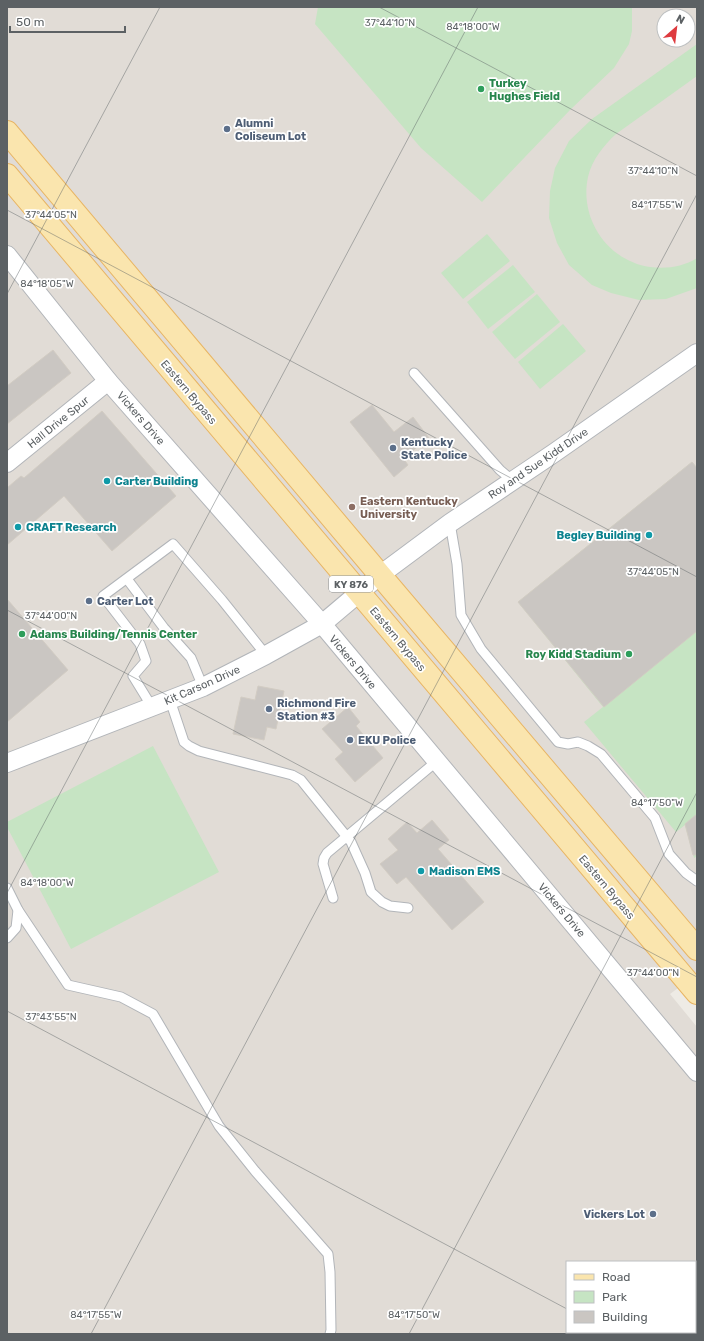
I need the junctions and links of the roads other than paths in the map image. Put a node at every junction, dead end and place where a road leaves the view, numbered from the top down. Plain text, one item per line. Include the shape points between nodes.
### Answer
1 (7, 132) edge
2 (7, 175) edge
3 (7, 255) edge
4 (697, 353) edge
5 (414, 373) dead end
6 (108, 381) junction
7 (7, 463) edge
8 (512, 480) junction
9 (450, 523) junction
10 (380, 576) junction
11 (127, 579) junction
12 (359, 593) junction
13 (322, 624) junction
14 (266, 655) junction
15 (203, 687) junction
16 (170, 700) junction
17 (152, 707) junction
18 (437, 761) junction
19 (7, 763) edge
20 (346, 837) junction
21 (697, 881) edge
22 (7, 888) edge
23 (333, 898) dead end
24 (408, 908) dead end
25 (18, 910) junction
26 (7, 938) edge
27 (697, 949) edge
28 (697, 993) edge
29 (697, 1072) edge
30 (330, 1334) edge

1 - 10 main road, KY 876
2 - 12 main road, Eastern Bypass / KY 876
3 - 6 street, Vickers Drive
4 - 8 street, Roy and Sue Kidd Drive via 554,454
5 - 8 lane via 500,470
6 - 7 street, Hall Drive Spur
6 - 13 street, Vickers Drive
8 - 9 street, Roy and Sue Kidd Drive
9 - 10 street, Roy and Sue Kidd Drive
9 - 21 lane via 457,564 461,615 481,649 558,742 578,742 601,754 655,818 669,854
10 - 12 street, Kit Carson Drive
10 - 27 main road, KY 876
11 - 14 lane via 173,544
11 - 15 lane via 164,628 191,658
11 - 17 lane via 103,596 140,644 146,661 133,676
12 - 13 street, Kit Carson Drive
12 - 28 main road, Eastern Bypass / KY 876
13 - 14 street, Kit Carson Drive
13 - 18 street, Vickers Drive
14 - 15 street, Kit Carson Drive
15 - 16 street, Kit Carson Drive
16 - 17 street, Kit Carson Drive
16 - 20 lane via 184,742 189,746 199,751 292,774 301,780
17 - 19 street, Kit Carson Drive
18 - 20 lane
18 - 29 street, Vickers Drive
20 - 23 lane via 324,858 323,864
20 - 24 lane via 351,842 371,892 390,906
22 - 25 lane
25 - 26 lane via 16,928
25 - 30 lane via 68,985 121,997 153,1014 219,1126 328,1254

